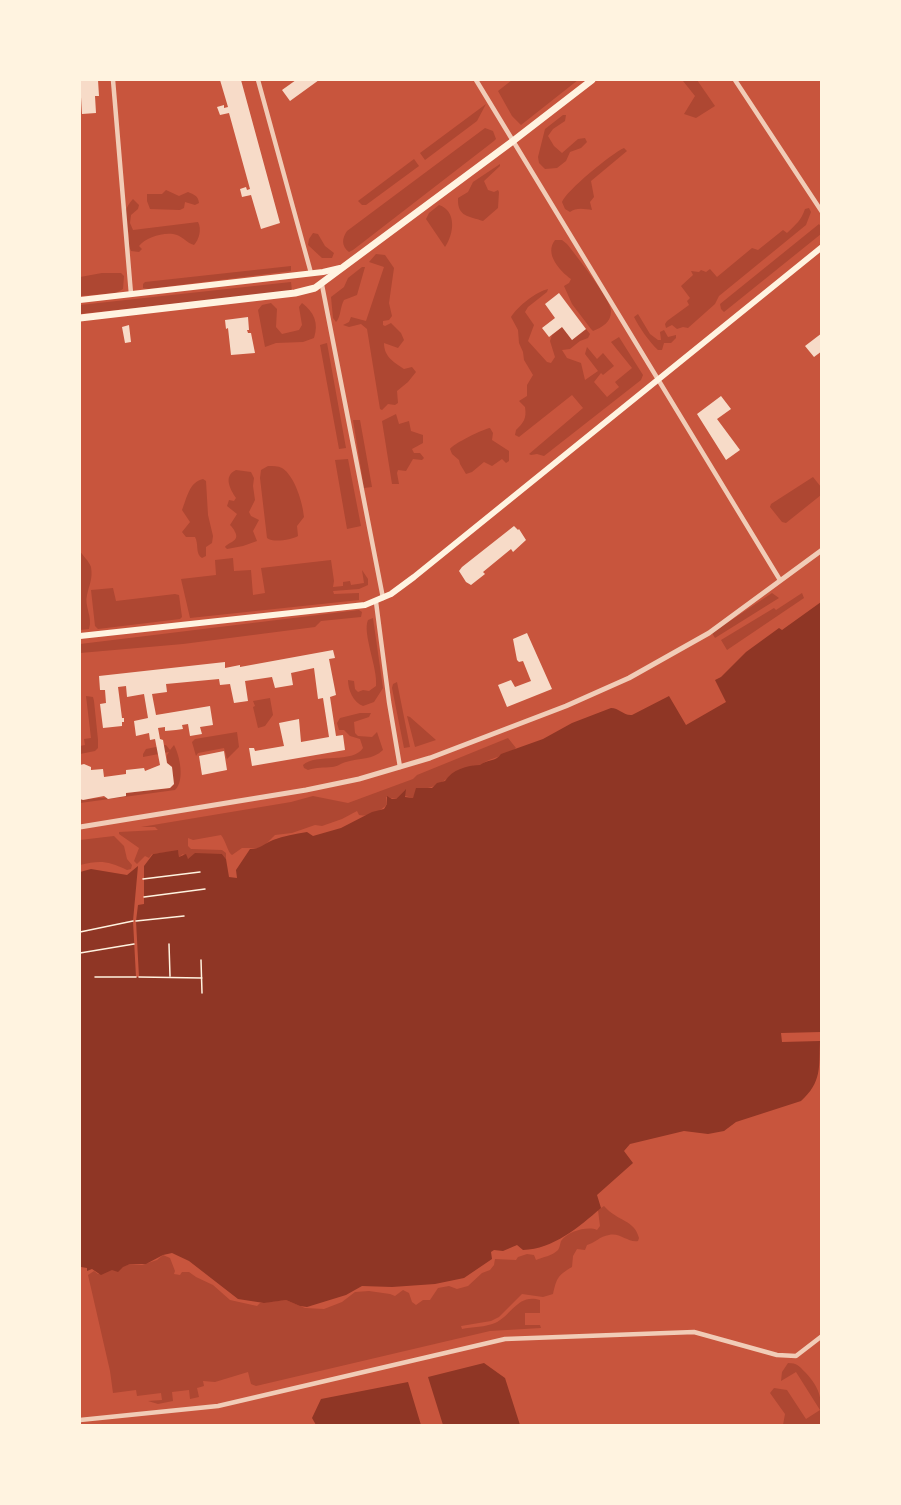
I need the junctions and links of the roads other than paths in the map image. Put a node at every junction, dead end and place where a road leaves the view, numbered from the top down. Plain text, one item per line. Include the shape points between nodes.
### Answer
1 (113, 80) edge
2 (258, 80) edge
3 (476, 80) edge
4 (592, 80) edge
5 (735, 80) edge
6 (513, 141) junction
7 (822, 212) edge
8 (822, 247) edge
9 (346, 266) junction
10 (311, 273) junction
11 (322, 285) junction
12 (131, 294) junction
13 (80, 300) edge
14 (80, 318) edge
15 (658, 380) junction
16 (822, 550) edge
17 (780, 580) junction
18 (383, 598) junction
19 (376, 602) junction
20 (80, 636) edge
21 (400, 767) junction
22 (80, 827) edge
23 (822, 1336) edge
24 (80, 1420) edge

1 - 12 street
2 - 10 street
3 - 6 street
4 - 6 main road
5 - 7 street
6 - 9 main road
6 - 15 street
8 - 15 main road
9 - 10 main road
9 - 11 main road
10 - 12 main road
11 - 14 main road via 295,293
11 - 18 street
12 - 13 main road
15 - 17 street
15 - 18 main road
16 - 17 street
17 - 21 street via 709,633 629,678 566,706
18 - 19 main road
19 - 20 main road
19 - 21 street
21 - 22 street via 306,790
23 - 24 street via 796,1356 694,1332 505,1340 218,1406

